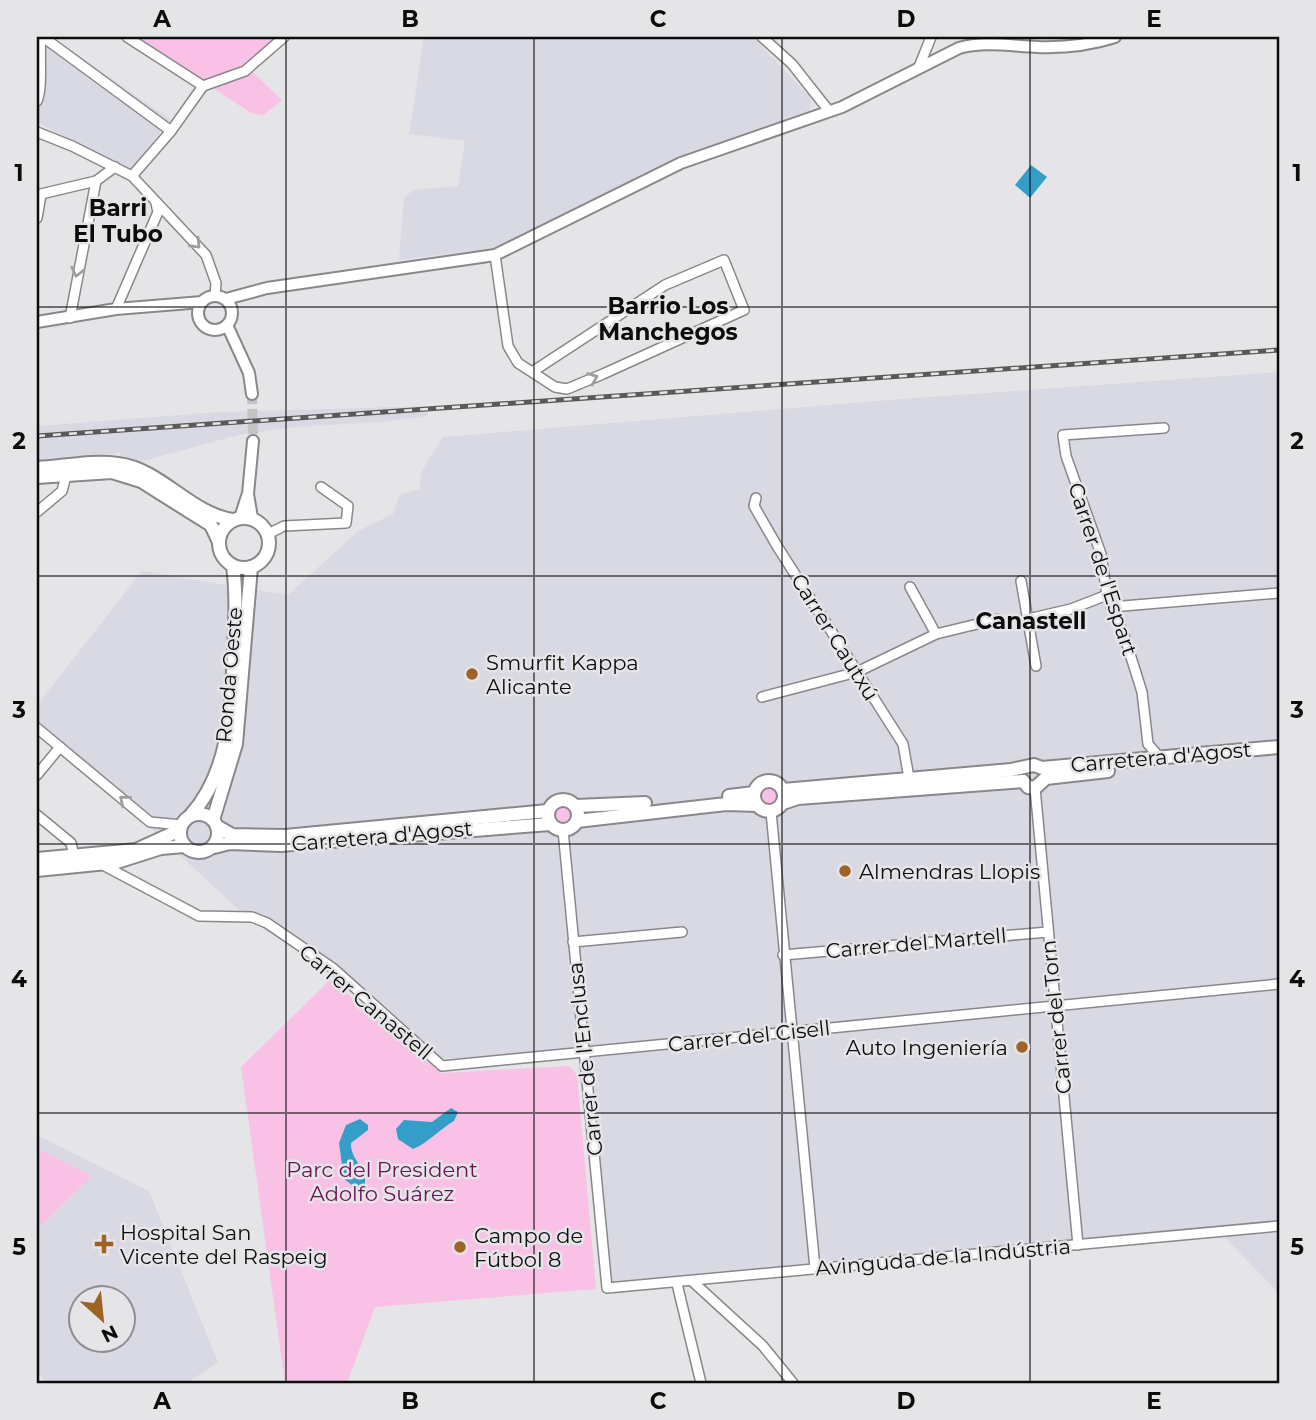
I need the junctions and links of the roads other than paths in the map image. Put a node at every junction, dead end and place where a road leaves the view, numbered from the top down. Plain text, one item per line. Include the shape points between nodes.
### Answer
1 (42, 37) edge
2 (127, 37) edge
3 (284, 37) edge
4 (762, 37) edge
5 (930, 37) edge
6 (1115, 37) edge
7 (919, 67) junction
8 (203, 86) junction
9 (37, 101) edge
10 (829, 111) junction
11 (172, 131) junction
12 (37, 132) edge
13 (115, 167) junction
14 (132, 176) junction
15 (100, 180) junction
16 (39, 196) edge
17 (156, 203) junction
18 (37, 218) edge
19 (495, 255) junction
20 (250, 293) junction
21 (220, 297) junction
22 (200, 307) junction
23 (116, 309) junction
24 (233, 310) junction
25 (70, 318) junction
26 (37, 322) edge
27 (223, 327) junction
28 (532, 372) junction
29 (252, 394) tunnel mouth
30 (1164, 428) dead end
31 (253, 441) tunnel mouth
32 (37, 468) edge
33 (66, 475) junction
34 (37, 478) edge
35 (321, 487) dead end
36 (755, 498) dead end
37 (37, 512) edge
38 (241, 518) junction
39 (268, 534) junction
40 (219, 542) junction
41 (233, 566) junction
42 (251, 568) junction
43 (1021, 581) dead end
44 (911, 587) dead end
45 (1279, 593) edge
46 (1107, 595) junction
47 (1111, 607) junction
48 (998, 619) dead end
49 (1028, 619) junction
50 (936, 634) junction
51 (1036, 666) dead end
52 (858, 672) junction
53 (762, 697) dead end
54 (37, 728) edge
55 (1148, 744) junction
56 (60, 747) junction
57 (1279, 747) edge
58 (1279, 754) edge
59 (1160, 758) junction
60 (1138, 760) junction
61 (1044, 773) junction
62 (1024, 774) junction
63 (37, 775) edge
64 (909, 778) junction
65 (1035, 788) junction
66 (783, 796) junction
67 (755, 799) junction
68 (576, 806) junction
69 (771, 811) junction
70 (37, 815) edge
71 (549, 817) junction
72 (576, 821) junction
73 (215, 823) junction
74 (184, 824) junction
75 (563, 830) junction
76 (184, 846) junction
77 (214, 846) junction
78 (74, 856) junction
79 (37, 859) edge
80 (100, 864) junction
81 (37, 870) edge
82 (682, 932) dead end
83 (1048, 932) junction
84 (573, 942) junction
85 (783, 955) junction
86 (1279, 984) edge
87 (1056, 1007) junction
88 (790, 1031) junction
89 (584, 1051) junction
90 (442, 1066) joint
91 (1279, 1226) edge
92 (1078, 1245) junction
93 (815, 1268) junction
94 (692, 1281) junction
95 (677, 1284) junction
96 (607, 1288) joint
97 (702, 1383) edge
98 (793, 1383) edge

1 - 9 street via 38,74 42,89
1 - 11 street
2 - 8 street
3 - 8 street via 245,71
4 - 10 street via 792,64
5 - 7 street
6 - 7 street via 1093,44 1045,47 974,44
7 - 10 street
8 - 11 street
10 - 19 street via 681,163
11 - 14 street
12 - 13 street
13 - 14 street
13 - 15 street
14 - 17 street
15 - 16 street
15 -> 25 street
16 - 18 street
17 -> 21 street via 206,255
17 - 23 street via 158,212
19 - 20 street
19 - 28 street via 508,346 518,363
20 - 21 street
20 - 24 street
21 - 22 street
21 - 24 street
22 - 23 street via 179,303
22 - 27 street via 206,327
23 - 25 street
24 - 27 street
25 - 26 street
27 - 29 street via 248,373
28 -> 28 street via 567,389 744,310 724,260 665,285
30 - 46 street, Carrer de l'Espart via 1063,435 1066,456 1101,554
31 - 38 street
32 - 38 main road via 118,464 216,517
33 - 34 main road, Ronda Oeste
33 - 37 street via 62,491
33 - 40 main road, Ronda Oeste via 112,471 141,481 211,525
35 - 39 street via 348,506 346,523 284,526
36 - 52 street, Carrer Cautxú via 754,506 777,546
38 - 39 main road via 262,524
38 - 40 main road via 224,527
39 - 42 main road, Ronda Oeste via 267,555
40 - 41 main road, Ronda Oeste via 221,553
41 - 42 main road
41 - 74 main road, Ronda Oeste via 236,600 228,733 205,800
42 - 73 main road, Ronda Oeste via 236,744
43 - 49 street
44 - 50 street
45 - 47 street
46 - 47 street, Carrer de l'Espart
46 - 49 street
47 - 55 street, Carrer de l'Espart via 1142,692
48 - 50 street
49 - 51 street
50 - 52 street
52 - 53 street
52 - 64 street, Carrer Cautxú via 903,744
54 - 56 street
55 - 59 street
55 - 60 street
56 - 63 street
74 -> 56 street via 150,821
57 - 59 main road, Carretera d'Agost
58 - 61 main road, Carretera d'Agost
59 - 60 main road, Carretera d'Agost
60 - 61 main road, Carretera d'Agost
61 - 62 main road via 1034,765
61 - 65 main road
62 - 64 main road
62 - 65 main road via 1028,787
62 - 66 main road
64 - 66 main road
65 - 83 street, Carrer del Torn
66 - 67 main road via 777,783 768,781 759,785
66 - 69 main road
67 - 68 main road
67 - 69 main road
67 - 72 main road
68 - 71 main road via 563,799 553,803
68 - 72 main road
69 - 85 street
70 - 78 street via 71,843
71 - 73 main road, Carretera d'Agost via 285,836 232,835
71 - 75 main road
71 - 77 main road, Carretera d'Agost via 281,845
72 - 75 main road
73 - 74 main road via 202,814
73 - 77 main road via 218,837
74 - 76 main road
74 - 78 main road via 136,850
75 - 84 street, Carrer de l'Enclusa
76 - 77 main road via 199,853
76 - 80 main road
78 - 79 main road
80 - 81 main road
80 - 90 street, Carrer Canastell via 198,916 252,917 267,923 334,969
82 - 84 street
83 - 85 street, Carrer del Martell
83 - 87 street, Carrer del Torn
84 - 89 street, Carrer de l'Enclusa
85 - 88 street
86 - 87 street
87 - 88 street, Carrer del Cisell
87 - 92 street, Carrer del Torn
88 - 89 street, Carrer del Cisell
88 - 93 street
89 - 90 street, Carrer del Cisell
89 - 96 street, Carrer de l'Enclusa
91 - 92 street, Avinguda de la Indústria
92 - 93 street, Avinguda de la Indústria
93 - 94 street, Avinguda de la Indústria
94 - 95 street, Avinguda de la Indústria
94 - 98 street via 763,1346
95 - 96 street, Avinguda de la Indústria
95 - 97 street

